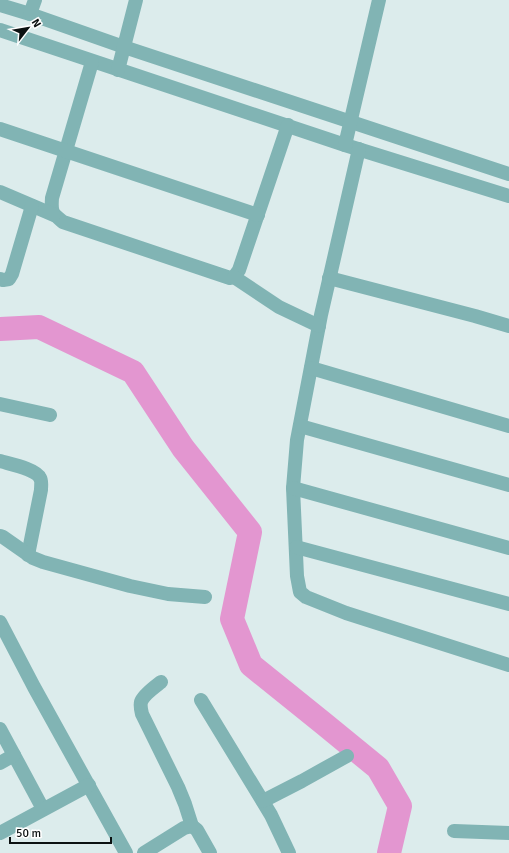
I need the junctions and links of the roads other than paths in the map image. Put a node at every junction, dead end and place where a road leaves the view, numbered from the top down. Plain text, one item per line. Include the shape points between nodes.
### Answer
1 (35, 0) edge
2 (136, 0) edge
3 (379, 0) edge
4 (0, 5) edge
5 (30, 14) junction
6 (0, 30) edge
7 (124, 47) junction
8 (92, 62) junction
9 (118, 70) junction
10 (351, 122) junction
11 (288, 126) junction
12 (0, 129) edge
13 (346, 145) junction
14 (359, 149) junction
15 (65, 151) junction
16 (509, 174) edge
17 (0, 192) edge
18 (509, 196) edge
19 (32, 206) junction
20 (258, 214) junction
21 (54, 215) junction
22 (234, 277) junction
23 (329, 278) junction
24 (0, 279) edge
25 (319, 326) junction
26 (509, 326) edge
27 (311, 368) junction
28 (0, 404) edge
29 (50, 415) dead end
30 (300, 426) junction
31 (509, 426) edge
32 (0, 461) edge
33 (509, 486) edge
34 (293, 488) junction
35 (0, 536) edge
36 (296, 547) junction
37 (509, 548) edge
38 (28, 554) junction
39 (205, 598) dead end
40 (509, 604) edge
41 (0, 622) edge
42 (509, 665) edge
43 (161, 682) dead end
44 (201, 700) dead end
45 (0, 729) edge
46 (14, 755) junction
47 (347, 756) dead end
48 (0, 763) edge
49 (89, 785) junction
50 (263, 801) junction
51 (43, 809) junction
52 (192, 826) junction
53 (454, 831) dead end
54 (0, 833) edge
55 (509, 833) edge
56 (126, 853) edge
57 (144, 853) edge
58 (210, 853) edge
59 (289, 853) edge

1 - 5 street
2 - 7 street
3 - 10 street
4 - 5 street
5 - 7 street
6 - 8 street
7 - 9 street
7 - 10 street
8 - 9 street
8 - 15 street
9 - 11 street
10 - 13 street
10 - 16 street
11 - 13 street
11 - 20 street
12 - 15 street
13 - 14 street
14 - 18 street
14 - 23 street
15 - 20 street
15 - 21 street via 52,198 51,209
17 - 19 street
19 - 21 street
19 - 24 street via 12,274 9,279
20 - 22 street via 239,270
21 - 22 street via 71,225 230,278
22 - 25 street via 279,307
23 - 25 street
23 - 26 street
25 - 27 street
27 - 30 street
27 - 31 street
28 - 29 street
30 - 33 street
30 - 34 street
32 - 38 street via 34,472 41,480
34 - 36 street
34 - 37 street
35 - 38 street
36 - 40 street
36 - 42 street via 300,592 306,597 346,613
38 - 39 street via 44,562 130,586
41 - 49 street
43 - 52 street via 141,700 140,707 185,804
44 - 50 street
45 - 46 street
46 - 48 street
46 - 51 street
47 - 50 street
49 - 51 street
49 - 56 street
50 - 59 street
51 - 54 street
52 - 57 street via 184,828
52 - 58 street
53 - 55 street

